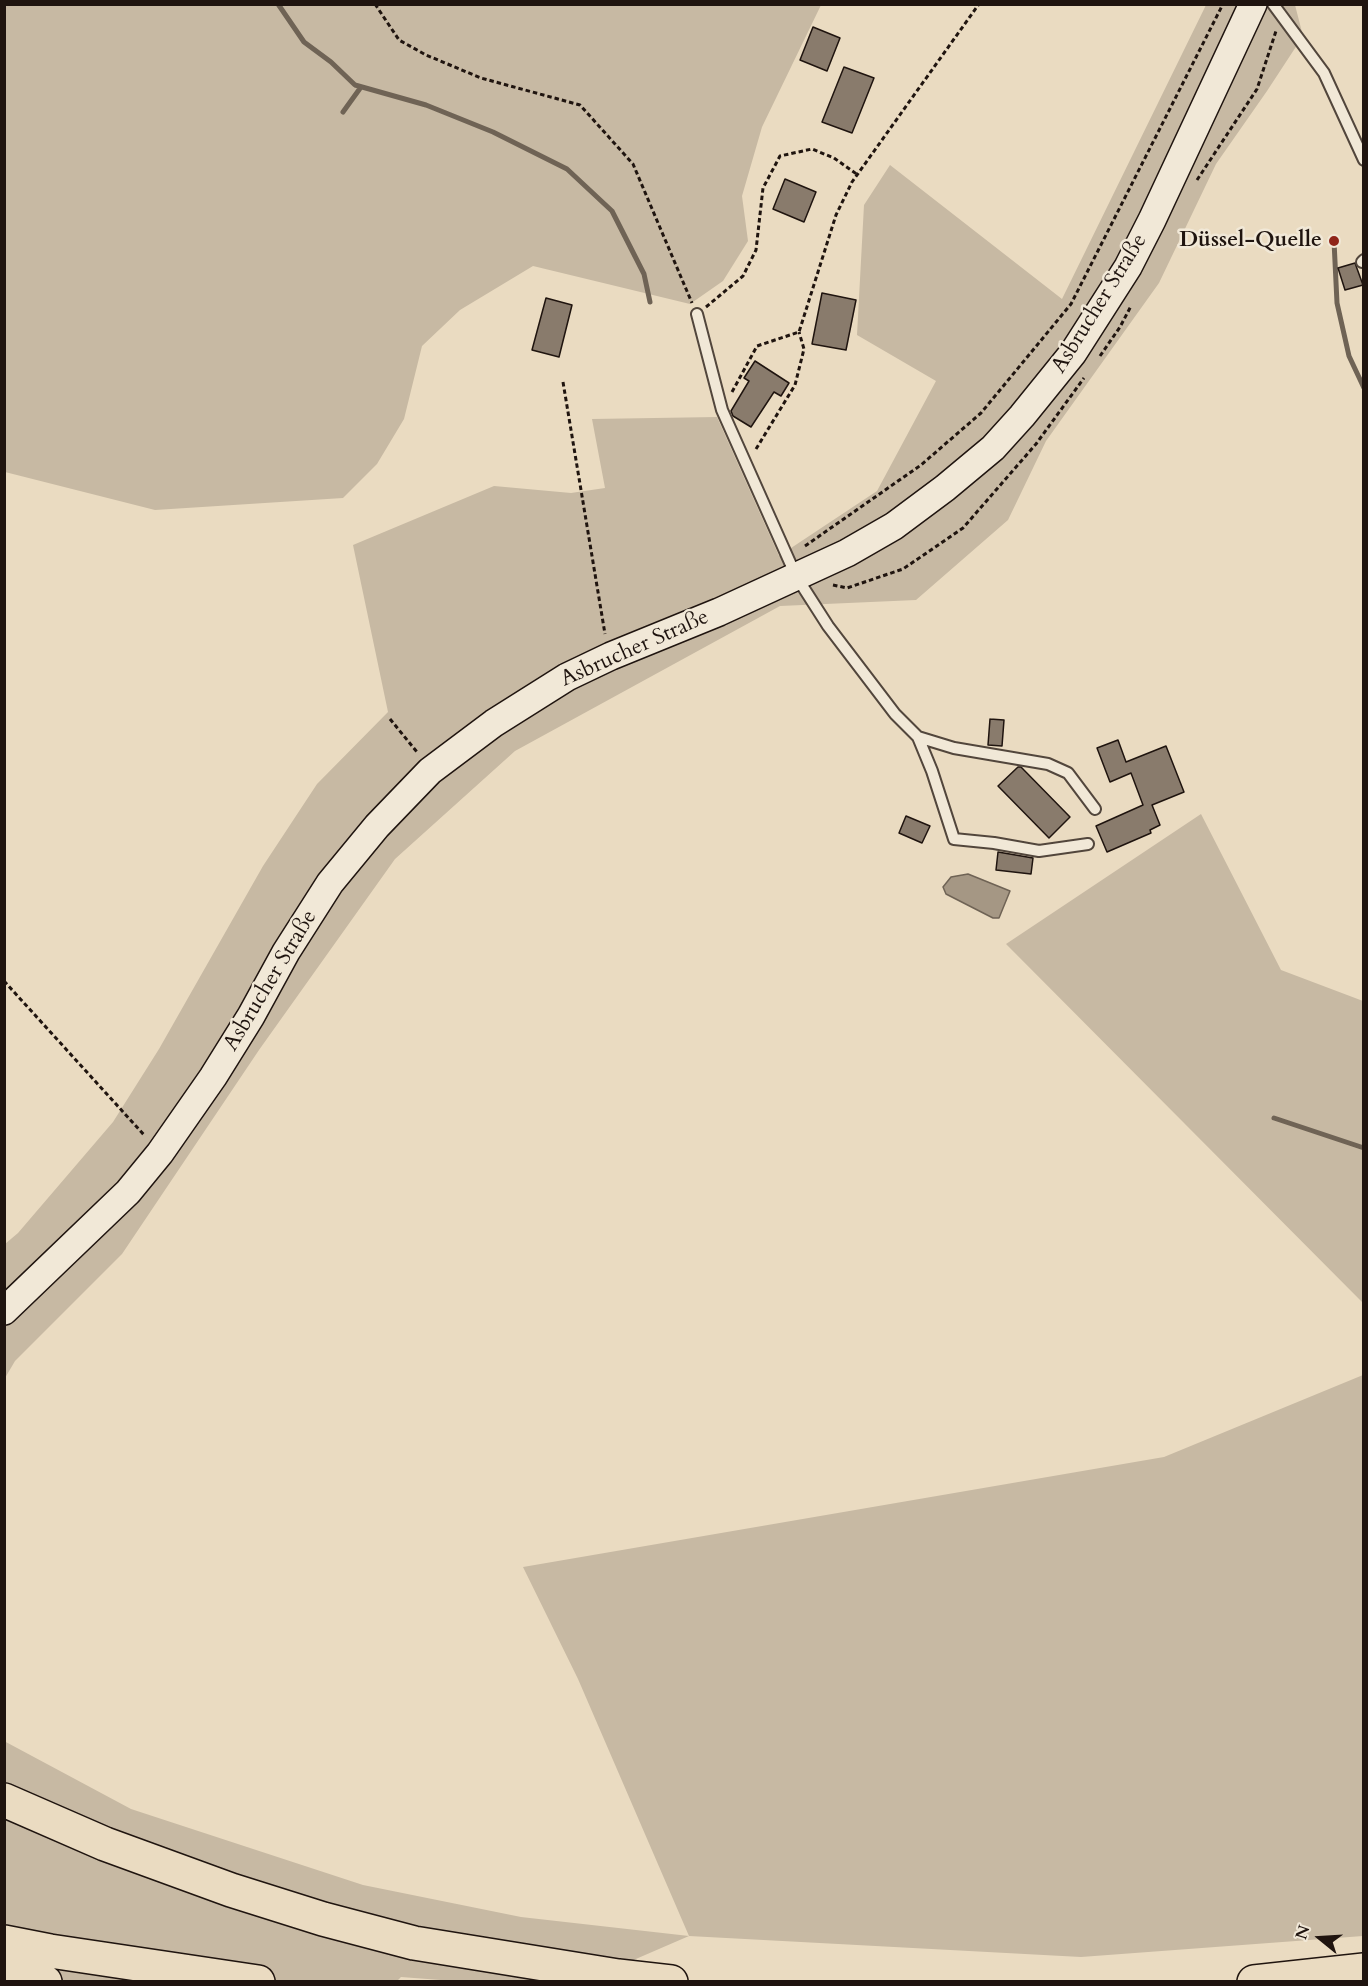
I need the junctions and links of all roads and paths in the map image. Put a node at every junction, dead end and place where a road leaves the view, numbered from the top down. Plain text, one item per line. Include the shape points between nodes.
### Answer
1 (375, 4) edge
2 (979, 4) edge
3 (1223, 4) edge
4 (1253, 4) edge
5 (1273, 4) edge
6 (1364, 160) edge
7 (858, 175) junction
8 (697, 314) junction
9 (799, 332) junction
10 (563, 382) dead end
11 (722, 410) junction
12 (747, 465) junction
13 (792, 567) junction
14 (611, 656) junction
15 (390, 720) dead end
16 (918, 737) junction
17 (430, 771) junction
18 (1095, 809) dead end
19 (1088, 844) dead end
20 (4, 981) edge
21 (160, 1153) junction
22 (4, 1311) edge
23 (4, 1800) edge
24 (4, 1942) edge
25 (1364, 1970) edge
26 (4, 1973) edge
27 (45, 1982) edge
28 (258, 1982) edge
29 (671, 1982) edge
30 (1254, 1982) edge

1 - 8 path via 399,40 426,55 481,78 580,105 633,164
2 - 7 path
3 - 13 path via 1071,304 981,413
4 - 13 main road, Asbrucher Straße via 1128,267 1047,387 993,448 894,526 847,553
5 - 6 lane via 1324,73
7 - 8 path via 812,149 780,156 763,188 756,250 743,276
7 - 9 path via 836,215
8 - 11 lane
9 - 11 path via 757,345
9 - 12 path via 804,349 795,385
10 - 14 path
11 - 12 lane
12 - 13 lane
13 - 14 main road, Asbrucher Straße via 719,612
13 - 16 lane via 828,626 895,714
14 - 17 main road, Asbrucher Straße via 567,677 494,723
15 - 17 path
16 - 18 lane via 954,748 1048,764 1068,773
16 - 19 lane via 954,839 1039,851
17 - 21 main road, Asbrucher Straße via 330,883 213,1077
20 - 21 path
21 - 22 main road, Asbrucher Straße via 128,1192
23 - 29 highway via 105,1844 323,1919 414,1943
24 - 28 highway
25 - 30 highway
26 - 27 highway

